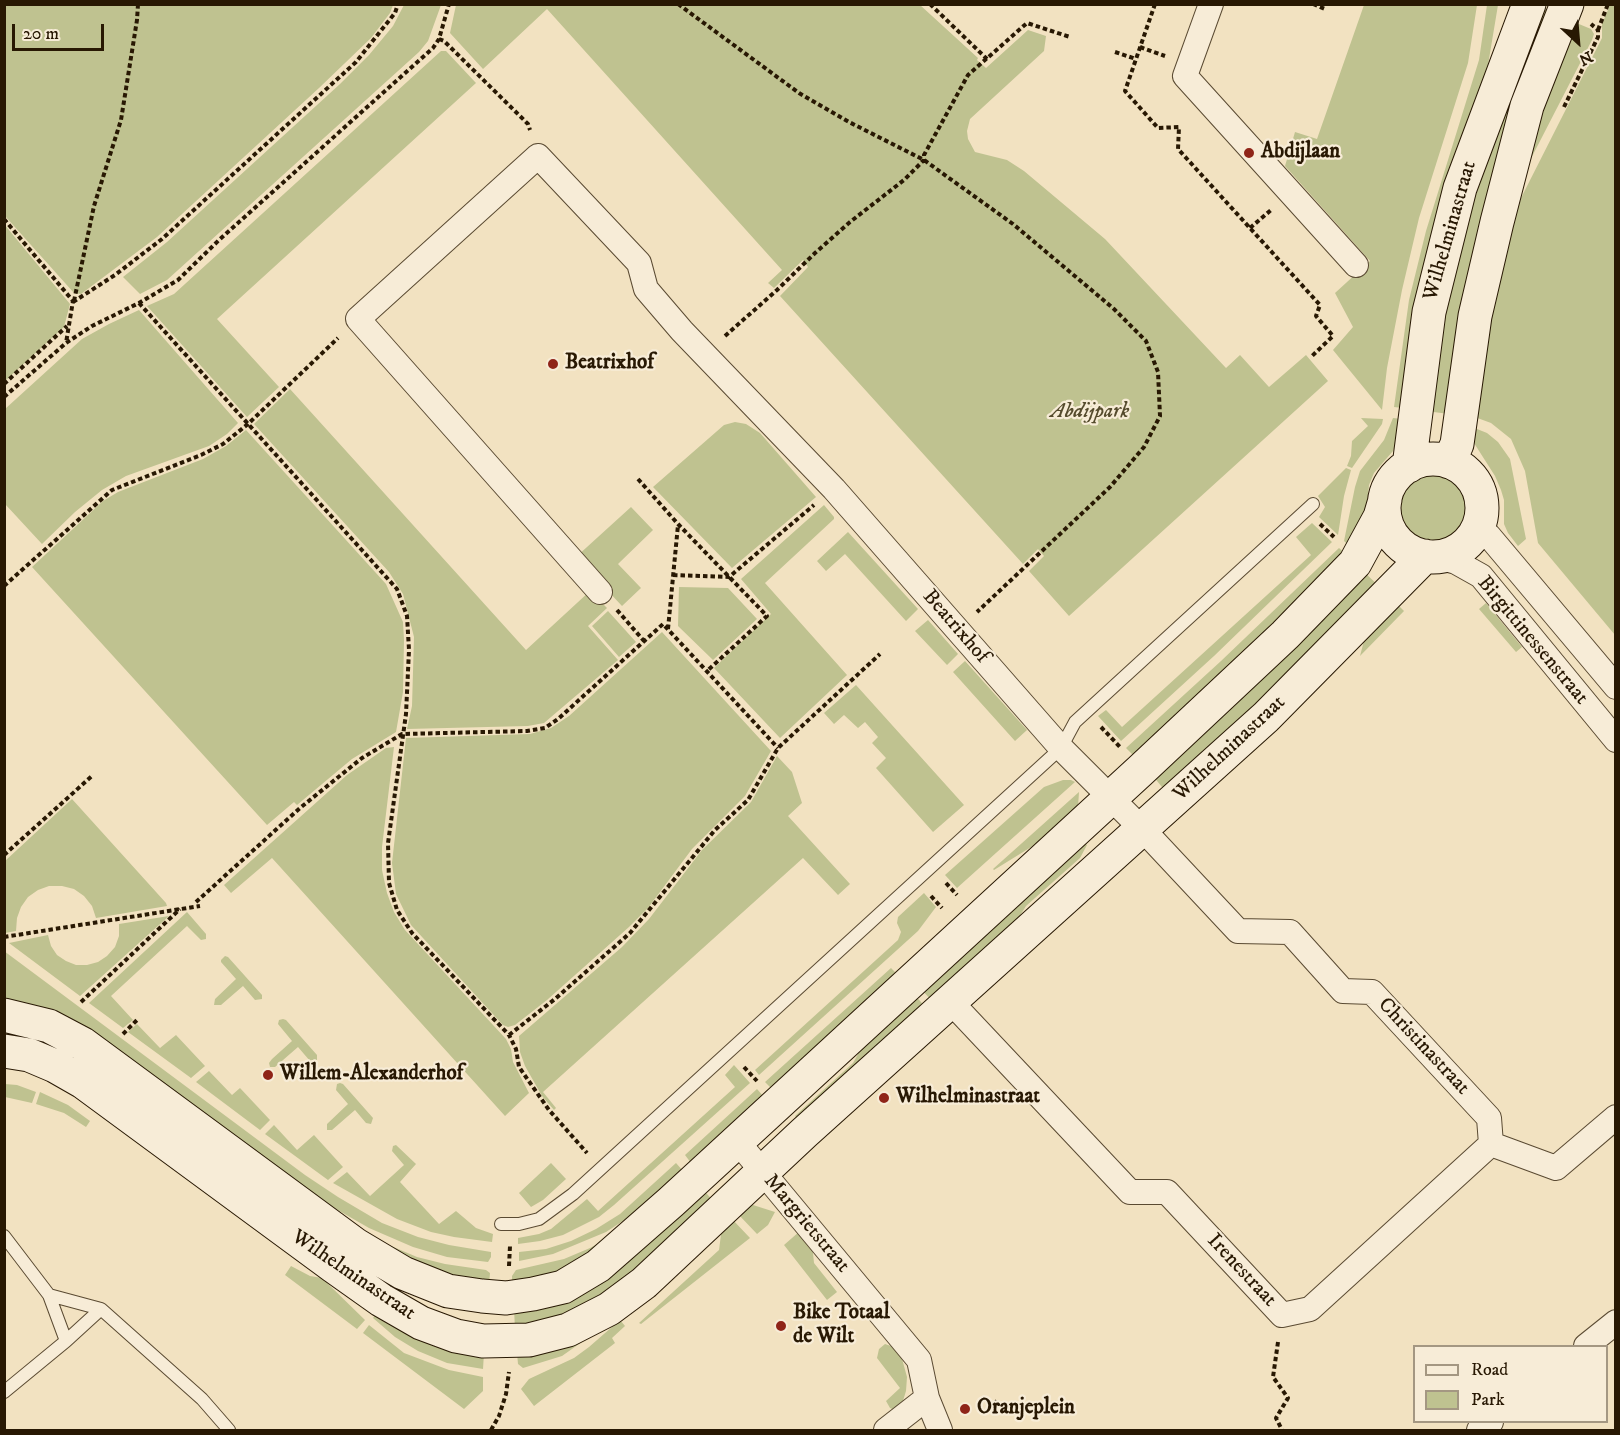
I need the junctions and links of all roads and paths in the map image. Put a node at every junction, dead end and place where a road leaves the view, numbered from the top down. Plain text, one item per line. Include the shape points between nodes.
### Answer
1 (138, 4) edge
2 (398, 4) edge
3 (449, 4) edge
4 (678, 4) edge
5 (930, 4) edge
6 (1155, 4) edge
7 (1211, 4) edge
8 (1313, 4) edge
9 (1529, 4) edge
10 (1567, 4) edge
11 (1608, 4) edge
12 (1326, 9) dead end
13 (1598, 30) dead end
14 (1070, 37) dead end
15 (439, 39) junction
16 (1115, 52) dead end
17 (987, 59) junction
18 (1136, 59) junction
19 (538, 156) junction
20 (924, 160) junction
21 (4, 219) edge
22 (1356, 265) dead end
23 (73, 302) junction
24 (139, 303) junction
25 (358, 319) junction
26 (66, 343) junction
27 (704, 354) junction
28 (1312, 356) dead end
29 (4, 384) edge
30 (4, 397) edge
31 (248, 424) junction
32 (1449, 462) junction
33 (1409, 466) junction
34 (638, 479) dead end
35 (834, 489) junction
36 (1385, 500) junction
37 (1313, 504) dead end
38 (678, 524) junction
39 (1477, 530) junction
40 (1431, 557) junction
41 (673, 575) junction
42 (729, 577) junction
43 (4, 586) edge
44 (600, 592) joint
45 (668, 629) junction
46 (957, 630) junction
47 (644, 641) junction
48 (880, 654) dead end
49 (707, 671) junction
50 (1616, 687) edge
51 (402, 735) junction
52 (1616, 740) edge
53 (778, 748) junction
54 (1061, 748) junction
55 (92, 776) dead end
56 (1111, 798) junction
57 (1143, 830) junction
58 (4, 855) edge
59 (180, 909) junction
60 (4, 937) edge
61 (950, 1001) junction
62 (81, 1002) dead end
63 (4, 1016) edge
64 (136, 1020) dead end
65 (123, 1034) dead end
66 (509, 1035) junction
67 (4, 1051) edge
68 (1616, 1117) edge
69 (737, 1141) junction
70 (1491, 1144) junction
71 (600, 1168) junction
72 (762, 1172) junction
73 (501, 1224) dead end
74 (4, 1236) edge
75 (49, 1295) junction
76 (101, 1309) junction
77 (1282, 1314) junction
78 (1616, 1322) edge
79 (66, 1341) junction
80 (1588, 1345) edge
81 (4, 1392) edge
82 (927, 1398) junction
83 (997, 1401) dead end
84 (989, 1408) dead end
85 (229, 1431) edge
86 (886, 1431) edge
87 (940, 1431) edge
88 (1282, 1431) edge

1 - 23 path via 121,120 94,206
2 - 23 path via 376,38 347,70 162,239
3 - 15 path
4 - 20 path via 799,93
5 - 17 path
6 - 18 path
7 - 22 street via 1185,76
8 - 12 path
9 - 33 street, Wilhelminastraat via 1460,188 1428,312
10 - 32 street, Wilhelminastraat via 1527,106 1497,222 1475,316 1457,444
11 - 13 path
14 - 17 path via 1027,23
15 - 19 path via 528,124
15 - 24 path via 178,279
16 - 18 path
17 - 20 path via 968,75
18 - 28 path via 1125,91 1158,128 1179,127 1178,148 1320,306 1316,316 1333,336
19 - 25 street
19 - 27 street, Beatrixhof via 639,263 646,289
20 - 27 path
20 - 46 path via 1013,224 1114,309 1146,342 1158,372 1160,416 1144,447 1110,487
21 - 23 path
23 - 26 path
23 - 29 path via 66,329
24 - 26 path
24 - 31 path
25 - 31 path
25 - 44 street
26 - 30 path
27 - 35 street, Beatrixhof
31 - 43 path via 201,455 112,490
31 - 51 path via 397,589 407,616 409,650
32 - 33 street via 1429,460
32 - 39 street via 1467,472 1479,490 1482,510
33 - 36 street via 1394,480
34 - 38 path
35 - 42 path
35 - 46 street, Beatrixhof
36 - 40 street via 1385,515 1394,537 1411,552
36 - 56 street, Wilhelminastraat via 1355,563 1285,635
37 - 54 lane via 1075,722
38 - 41 path
38 - 42 path
39 - 40 street via 1458,551
39 - 50 street, Birgittinessenstraat via 1489,536
40 - 52 street, Birgittinessenstraat via 1456,562 1481,576
40 - 57 street, Wilhelminastraat
41 - 42 path
41 - 45 path
42 - 49 path via 767,616
44 - 47 path
45 - 47 path via 663,624
45 - 49 path
46 - 54 street, Beatrixhof
47 - 51 path via 545,728
48 - 53 path
49 - 53 path
51 - 59 path via 362,758 300,807 198,904
51 - 66 path via 388,843 389,883 397,910 412,933
53 - 66 path via 748,800 715,830 630,933
54 - 56 street, Beatrixhof
54 - 71 lane
55 - 58 path
56 - 57 street, Christinastraat
56 - 69 street, Wilhelminastraat
57 - 61 street, Wilhelminastraat
57 - 70 street, Christinastraat via 1238,931 1290,932 1343,992 1372,992 1489,1118
59 - 60 path
59 - 62 path
61 - 72 street, Wilhelminastraat
61 - 77 street, Irenestraat via 1130,1192 1167,1192
63 - 69 street, Wilhelminastraat via 49,1026 83,1044 356,1245 403,1273 448,1291 506,1298 563,1287 598,1266
64 - 65 path
66 - 71 path via 519,1067 549,1110
67 - 72 street, Wilhelminastraat via 29,1055 83,1082 381,1300 421,1323 483,1341 529,1341 568,1330 609,1309 644,1283
68 - 70 street via 1556,1168
69 - 72 street, Margrietstraat
70 - 77 street, Irenestraat via 1310,1309
71 - 73 lane via 539,1219
72 - 82 street, Margrietstraat via 919,1360
74 - 75 lane
75 - 76 lane
75 - 79 lane
76 - 79 lane
76 - 85 lane via 202,1399
77 - 88 path via 1273,1377 1288,1398 1276,1418
78 - 80 street
79 - 81 lane
82 - 86 street
82 - 87 street, Margrietstraat
83 - 84 path

